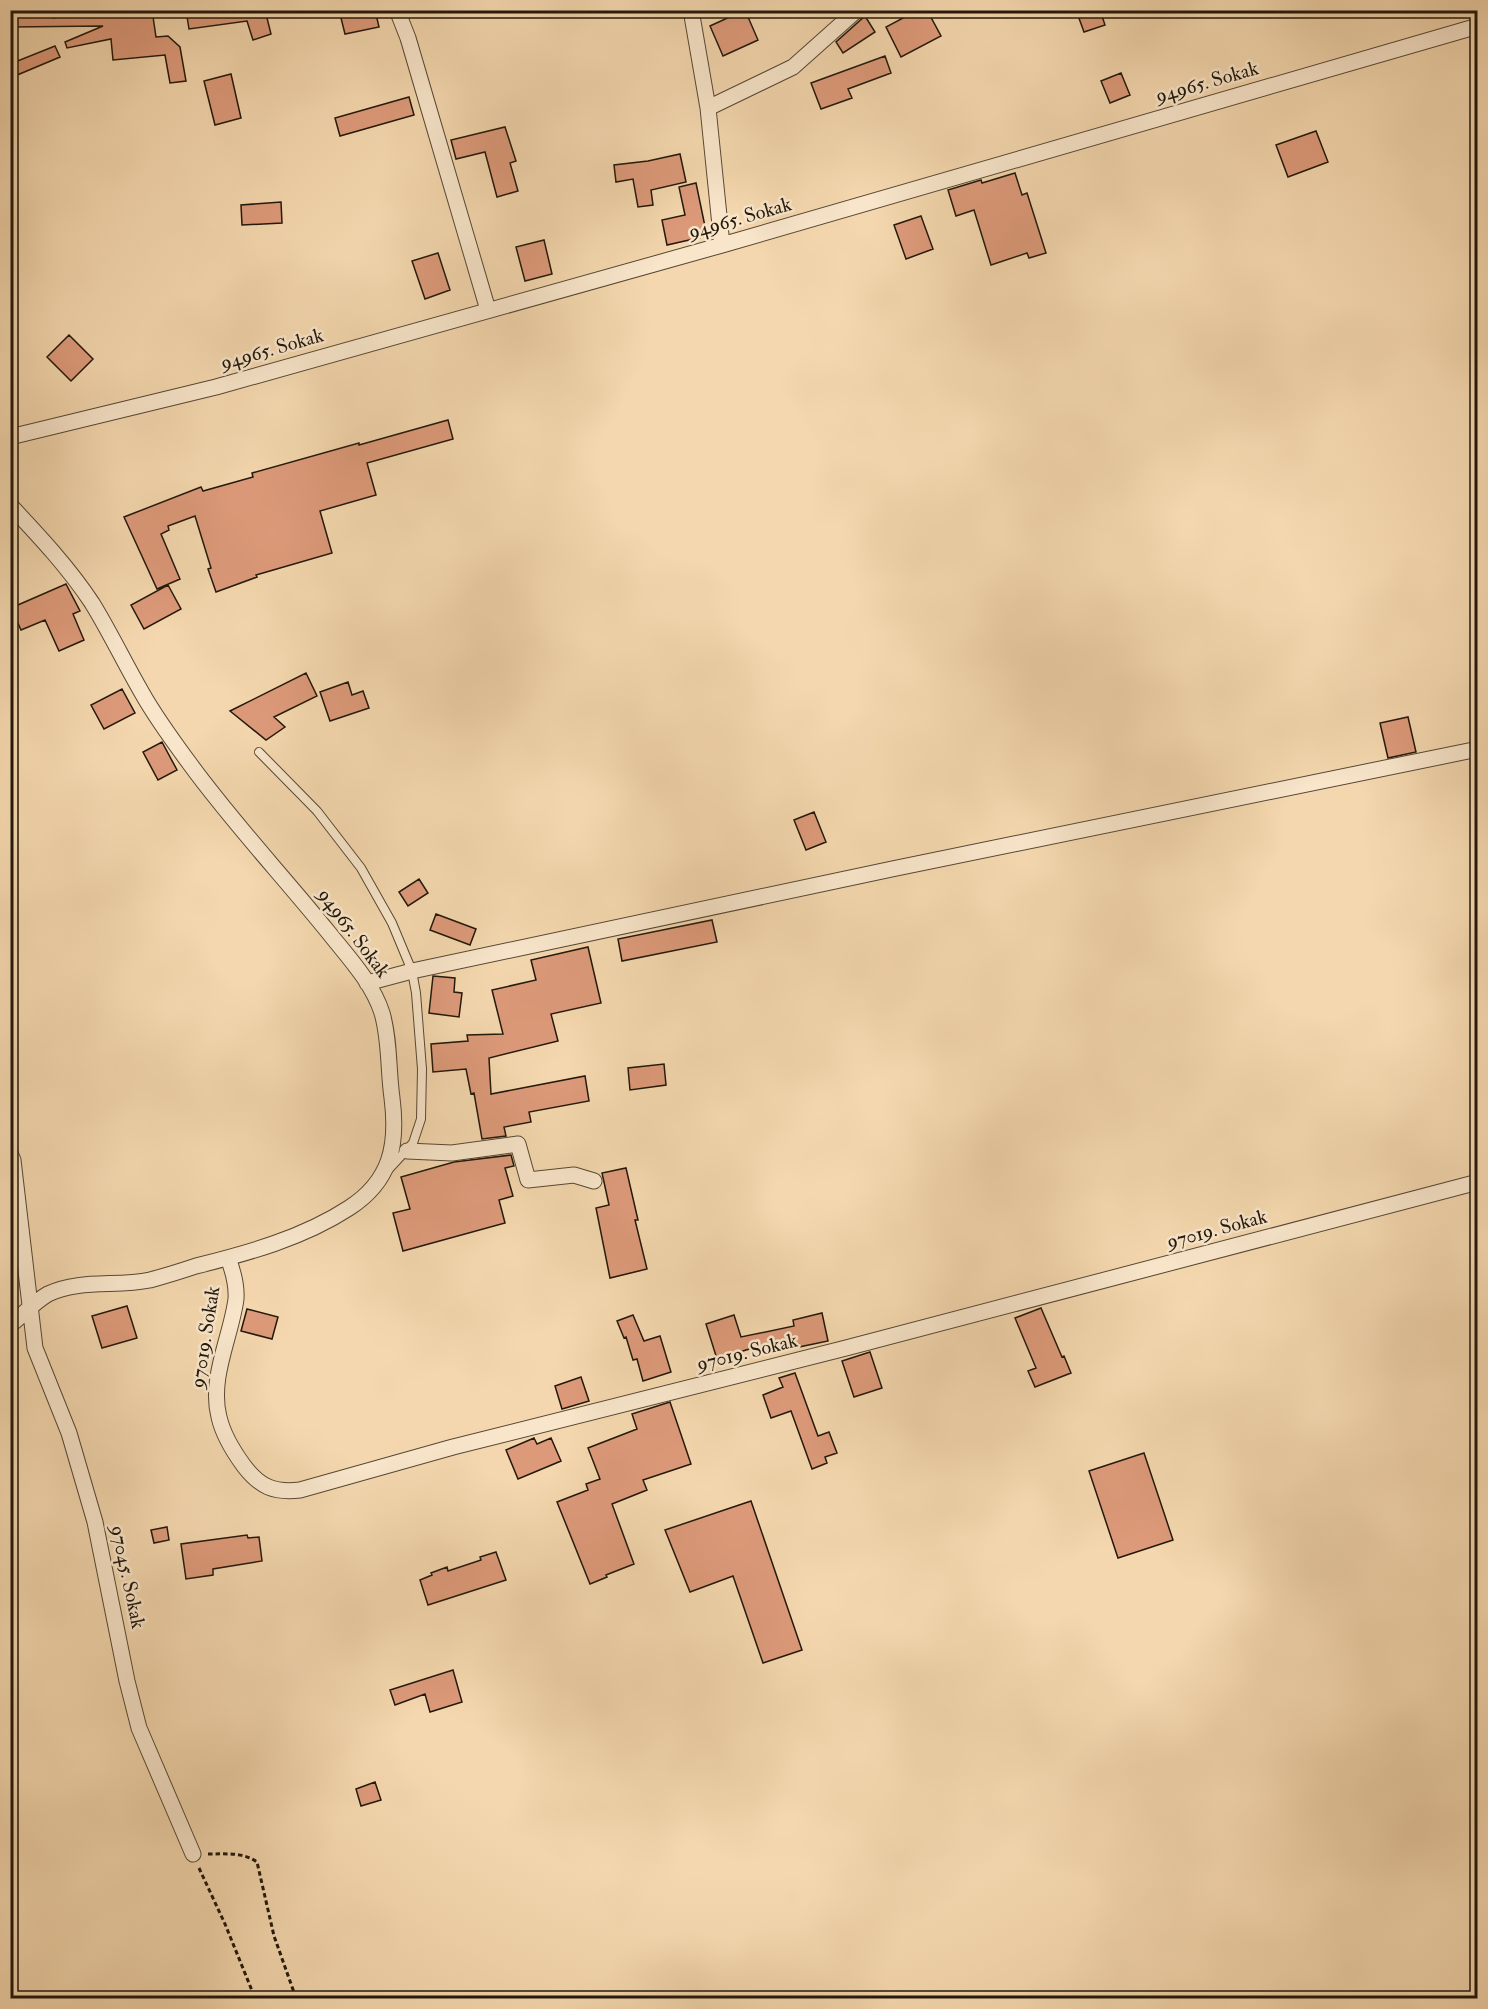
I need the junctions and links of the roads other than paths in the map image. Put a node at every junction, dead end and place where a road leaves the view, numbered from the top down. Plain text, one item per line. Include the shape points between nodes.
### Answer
1 (397, 10) edge
2 (691, 10) edge
3 (857, 10) edge
4 (1478, 26) edge
5 (708, 108) junction
6 (722, 245) junction
7 (488, 310) junction
8 (10, 436) edge
9 (10, 505) edge
10 (1478, 749) edge
11 (259, 752) dead end
12 (412, 971) junction
13 (367, 983) junction
14 (407, 1151) junction
15 (10, 1153) edge
16 (381, 1178) junction
17 (594, 1181) dead end
18 (1478, 1182) edge
19 (228, 1258) junction
20 (32, 1306) junction
21 (10, 1325) edge
22 (193, 1854) road end

1 - 7 street
2 - 5 street
3 - 5 street via 794,67
4 - 6 street, 94965. Sokak
5 - 6 street
6 - 7 street, 94965. Sokak
7 - 8 street, 94965. Sokak via 216,387
9 - 13 street, 94965. Sokak via 91,602 143,696 190,765
10 - 12 street
11 - 12 lane via 317,811 362,868
12 - 13 street
12 - 14 lane via 422,1106 417,1133
13 - 16 street, 94965. Sokak via 382,1015 394,1112 390,1160
14 - 16 lane
14 - 17 street via 452,1153 518,1144 528,1180 574,1175
15 - 20 street, 97045. Sokak
16 - 19 street, 94965. Sokak via 370,1192 325,1223
18 - 19 street, 97019. Sokak via 835,1351 442,1449 300,1490 284,1491 254,1479 227,1440 218,1416 220,1364 236,1297
19 - 20 street, 94965. Sokak via 152,1279 62,1289
20 - 21 street, 94965. Sokak
20 - 22 street, 97045. Sokak via 35,1348 69,1433 95,1522 139,1728

